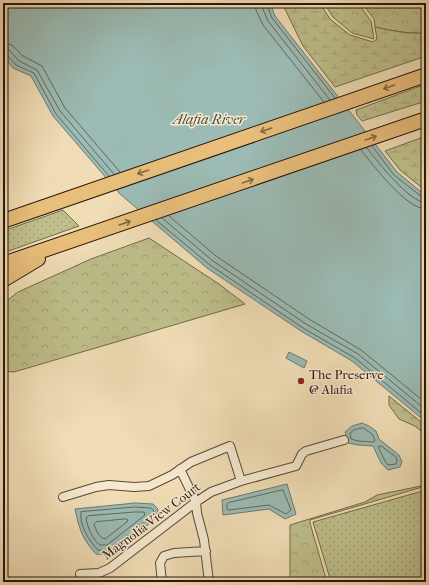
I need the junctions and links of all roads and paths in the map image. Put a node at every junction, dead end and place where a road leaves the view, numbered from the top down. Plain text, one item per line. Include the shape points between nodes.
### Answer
1 (426, 74) edge
2 (426, 119) edge
3 (50, 204) junction
4 (3, 213) edge
5 (3, 221) edge
6 (65, 244) junction
7 (3, 264) edge
8 (3, 280) edge
9 (344, 440) dead end
10 (180, 469) junction
11 (241, 481) junction
12 (63, 497) dead end
13 (196, 502) junction
14 (206, 551) junction
15 (81, 578) edge
16 (162, 582) edge
17 (209, 582) edge

1 -> 3 highway
6 -> 2 highway
3 - 4 highway
3 - 5 highway
6 - 7 highway
6 - 8 highway
9 - 11 street, Magnolia View Court via 306,451 296,466
10 - 11 street via 230,446
10 - 12 street via 149,486 96,487
10 - 13 street
11 - 13 street, Magnolia View Court via 211,492
13 - 14 street
13 - 15 street, Magnolia View Court via 110,568
14 - 16 street via 164,556 160,563
14 - 17 street

